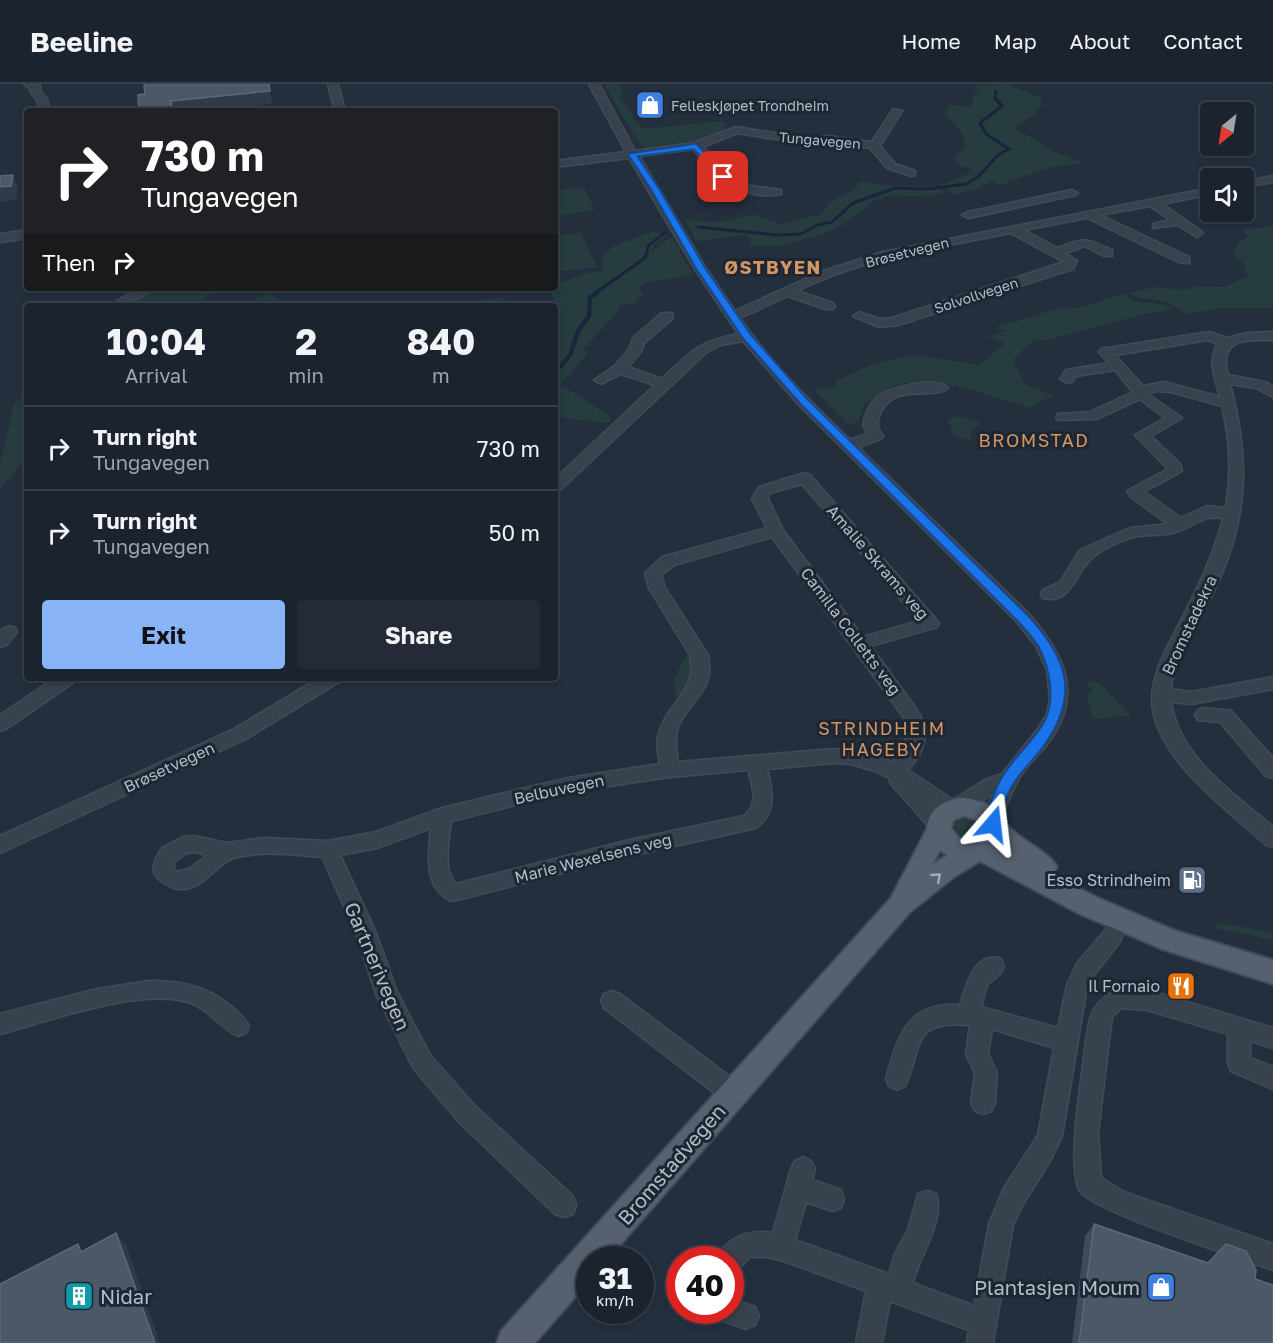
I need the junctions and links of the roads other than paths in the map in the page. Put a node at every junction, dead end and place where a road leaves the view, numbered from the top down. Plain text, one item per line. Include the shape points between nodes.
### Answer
1 (17, 84) edge
2 (333, 84) edge
3 (594, 84) edge
4 (32, 88) edge
5 (44, 108) edge
6 (339, 108) edge
7 (897, 111) dead end
8 (696, 146) junction
9 (876, 146) junction
10 (632, 154) junction
11 (558, 164) edge
12 (911, 173) dead end
13 (1273, 179) edge
14 (1254, 182) edge
15 (777, 192) dead end
16 (1072, 193) dead end
17 (1200, 193) edge
18 (1034, 202) junction
19 (1152, 202) junction
20 (1088, 214) junction
21 (968, 215) dead end
22 (1060, 220) junction
23 (1180, 221) junction
24 (1157, 226) dead end
25 (1013, 229) junction
26 (1197, 233) dead end
27 (24, 234) edge
28 (0, 238) edge
29 (1054, 253) junction
30 (1108, 253) dead end
31 (1185, 260) dead end
32 (144, 291) edge
33 (787, 292) junction
34 (120, 303) edge
35 (830, 306) dead end
36 (730, 312) junction
37 (667, 316) dead end
38 (859, 316) dead end
39 (746, 336) junction
40 (1273, 336) edge
41 (1228, 343) junction
42 (1118, 366) junction
43 (620, 369) junction
44 (1222, 378) junction
45 (601, 380) dead end
46 (1067, 380) dead end
47 (665, 384) junction
48 (941, 388) dead end
49 (1142, 393) junction
50 (1273, 393) edge
51 (1228, 402) junction
52 (1063, 417) dead end
53 (848, 445) junction
54 (558, 484) edge
55 (764, 490) joint
56 (1232, 514) junction
57 (1180, 525) junction
58 (776, 531) junction
59 (1049, 594) dead end
60 (861, 643) junction
61 (64, 681) edge
62 (328, 681) edge
63 (1269, 689) edge
64 (1161, 694) junction
65 (1204, 715) dead end
66 (0, 724) edge
67 (756, 764) junction
68 (670, 770) junction
69 (1273, 771) edge
70 (894, 772) junction
71 (1009, 779) junction
72 (442, 816) junction
73 (946, 817) junction
74 (1273, 838) edge
75 (986, 839) junction
76 (0, 845) edge
77 (328, 849) junction
78 (227, 851) dead end
79 (901, 904) junction
80 (1119, 920) junction
81 (1273, 957) edge
82 (993, 966) dead end
83 (1273, 972) edge
84 (612, 1001) dead end
85 (975, 1016) junction
86 (0, 1024) edge
87 (238, 1026) dead end
88 (1239, 1028) junction
89 (1273, 1038) edge
90 (1066, 1041) junction
91 (1273, 1078) edge
92 (897, 1079) dead end
93 (733, 1093) junction
94 (983, 1103) dead end
95 (832, 1199) dead end
96 (927, 1203) dead end
97 (564, 1205) dead end
98 (743, 1246) edge
99 (781, 1247) junction
100 (1273, 1257) edge
101 (889, 1288) junction
102 (982, 1332) edge
103 (513, 1343) edge
104 (869, 1343) edge

1 - 4 street
2 - 6 street
3 - 10 street, Bromstadvegen
4 - 5 street
7 - 9 street, Tungavegen via 885,124
8 - 9 street, Tungavegen via 728,132 744,131
8 - 10 street, Tungavegen
8 - 15 street via 733,183 752,190
9 - 12 street, Tungavegen via 887,163
10 - 11 street, Tungavegen
10 - 36 street, Bromstadvegen
13 - 14 street
16 - 18 street
17 - 19 street, Brøsetvegen
18 - 21 street
18 - 22 street
19 - 20 street, Brøsetvegen
19 - 23 street
20 - 22 street, Brøsetvegen
20 - 31 street
22 - 25 street, Brøsetvegen
23 - 24 street
23 - 26 street
25 - 29 street, Solvollvegen
25 - 33 street, Brøsetvegen via 889,255 826,274
27 - 28 street
29 - 30 street via 1086,242
29 - 38 street, Solvollvegen via 1071,261 1069,266 893,322 879,323
32 - 34 street
33 - 35 street
33 - 36 street, Brøsetvegen via 760,305
36 - 39 street, Bromstadvegen
37 - 43 street via 638,342
39 - 47 street via 702,349
39 - 53 street, Bromstadvegen
40 - 41 street via 1246,336
41 - 42 street via 1209,336 1106,352
41 - 44 street, Bromstadekra via 1218,357
42 - 46 street via 1071,373
42 - 49 street
43 - 45 street
43 - 47 street
44 - 50 street via 1253,383
44 - 51 street, Bromstadekra
47 - 54 street
48 - 53 street via 916,388 883,400 875,406 869,425 876,436
49 - 51 street via 1151,388 1173,387 1204,399
49 - 52 street via 1092,416
49 - 57 street via 1175,418 1142,435 1176,469 1135,492
51 - 56 street, Bromstadekra via 1238,452
53 - 71 street, Bromstadvegen via 1023,618 1041,637 1052,657 1060,695 1055,717
55 - 58 street, Camilla Colletts veg via 760,499
55 - 60 street, Amalie Skrams veg via 805,478 931,623
56 - 57 street via 1207,511
56 - 64 street, Bromstadekra via 1213,576 1165,673
57 - 59 street via 1128,533 1092,550 1066,586
58 - 60 street, Camilla Colletts veg
58 - 68 street via 668,561 653,573 657,588 699,655 703,668 698,684 672,721 667,736
60 - 70 street, Camilla Colletts veg via 914,718 918,731 916,744
61 - 66 street
62 - 76 street, Brøsetvegen via 240,734
63 - 64 street via 1191,699
64 - 74 street, Bromstadekra via 1164,718 1182,752
65 - 69 street via 1225,716
67 - 68 street, Belbuvegen
67 - 70 street, Belbuvegen via 846,756 870,760
67 - 72 street, Marie Wexelsens veg via 762,807 761,813 749,823 634,847 453,893 448,891 438,862
68 - 72 street, Belbuvegen via 568,785
70 - 73 street, Belbuvegen via 903,787
71 - 73 street, Bromstadvegen via 992,785
71 - 75 street, Bromstadvegen
72 - 77 street, Belbuvegen via 377,840
73 - 75 main road via 979,811
73 - 75 main road via 948,843 956,848
73 - 79 main road, Bromstadvegen
79 -> 75 main road, Bromstadvegen
75 - 80 main road
75 - 81 main road via 1112,903 1185,933
77 - 78 street, Belbuvegen via 266,846
77 - 97 street, Gartnerivegen via 366,933 387,994 422,1062 467,1114
79 - 93 main road, Bromstadvegen
80 - 83 main road via 1206,954
80 - 90 street via 1112,937 1080,980
82 - 85 street via 978,980
84 - 93 street, Bromstadvegen
85 - 90 street
85 - 92 street via 940,1015 921,1023 909,1041
85 - 94 street via 977,1054 986,1073
86 - 87 street via 147,989 193,994 213,1004
88 - 89 street
88 - 91 street via 1239,1064
88 - 100 street via 1129,996 1108,1003 1101,1017 1086,1132 1089,1185 1117,1202
90 - 102 street via 1050,1136 1012,1197 1001,1224
93 - 103 main road, Bromstadvegen
95 - 99 street via 801,1178
96 - 101 street via 919,1234
98 - 99 street via 763,1242
99 - 101 street
101 - 102 street
101 - 104 street

